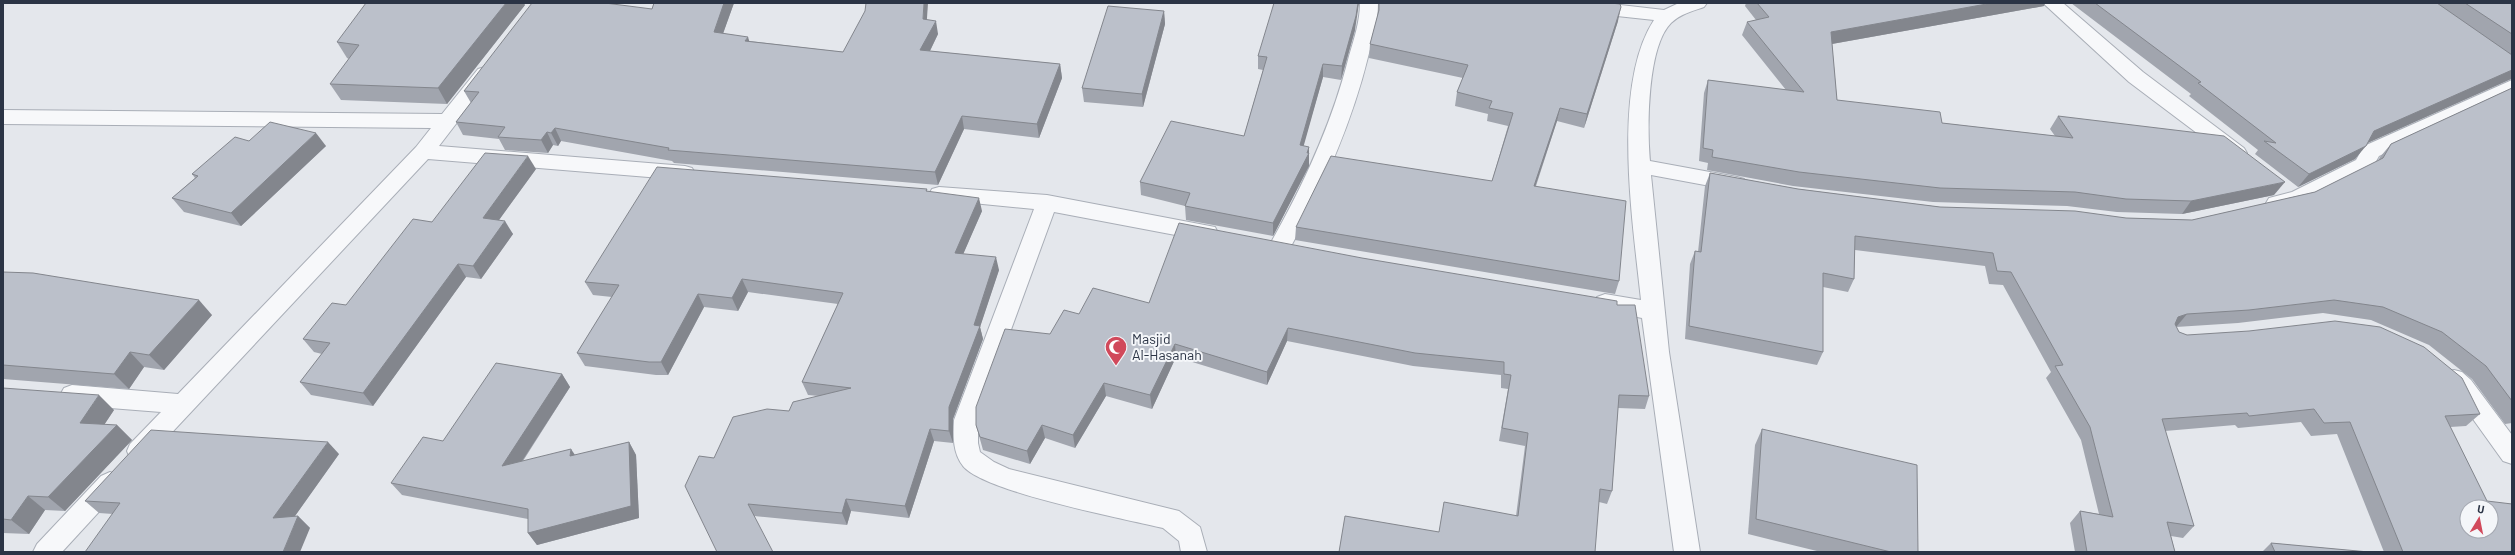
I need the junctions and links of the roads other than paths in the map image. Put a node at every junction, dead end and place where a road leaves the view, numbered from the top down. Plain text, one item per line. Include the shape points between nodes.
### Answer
1 (1369, 3) edge
2 (1552, 3) edge
3 (1698, 3) edge
4 (2052, 3) edge
5 (1666, 16) junction
6 (497, 59) edge
7 (2512, 86) edge
8 (3, 117) edge
9 (447, 121) junction
10 (423, 152) junction
11 (1639, 166) junction
12 (2254, 166) edge
13 (706, 175) edge
14 (2278, 184) edge
15 (1754, 187) edge
16 (916, 192) edge
17 (2297, 199) junction
18 (1047, 203) junction
19 (2259, 207) edge
20 (1226, 236) edge
21 (1257, 242) edge
22 (1280, 246) junction
23 (1302, 250) edge
24 (1589, 300) edge
25 (1652, 311) junction
26 (2437, 366) edge
27 (50, 393) edge
28 (182, 404) junction
29 (2512, 454) edge
30 (46, 552) edge
31 (1194, 552) edge
32 (1687, 552) edge

1 - 22 street via 1368,19 1353,82 1312,188
2 - 5 street
3 - 5 street
4 - 12 street via 2136,77
5 - 11 street via 1658,27 1644,70 1640,107
6 - 9 street
7 - 17 street via 2371,151 2364,165
8 - 9 street
9 - 10 street
10 - 13 street
10 - 28 street
11 - 15 street
11 - 25 street
14 - 17 street
16 - 18 street
17 - 19 street
18 - 20 street
18 - 31 street via 966,420 964,439 969,457 985,471 1006,480 1170,519 1191,534
21 - 22 street
22 - 23 street
24 - 25 street
25 - 32 street
26 - 29 street via 2463,387
27 - 28 street
28 - 30 street

